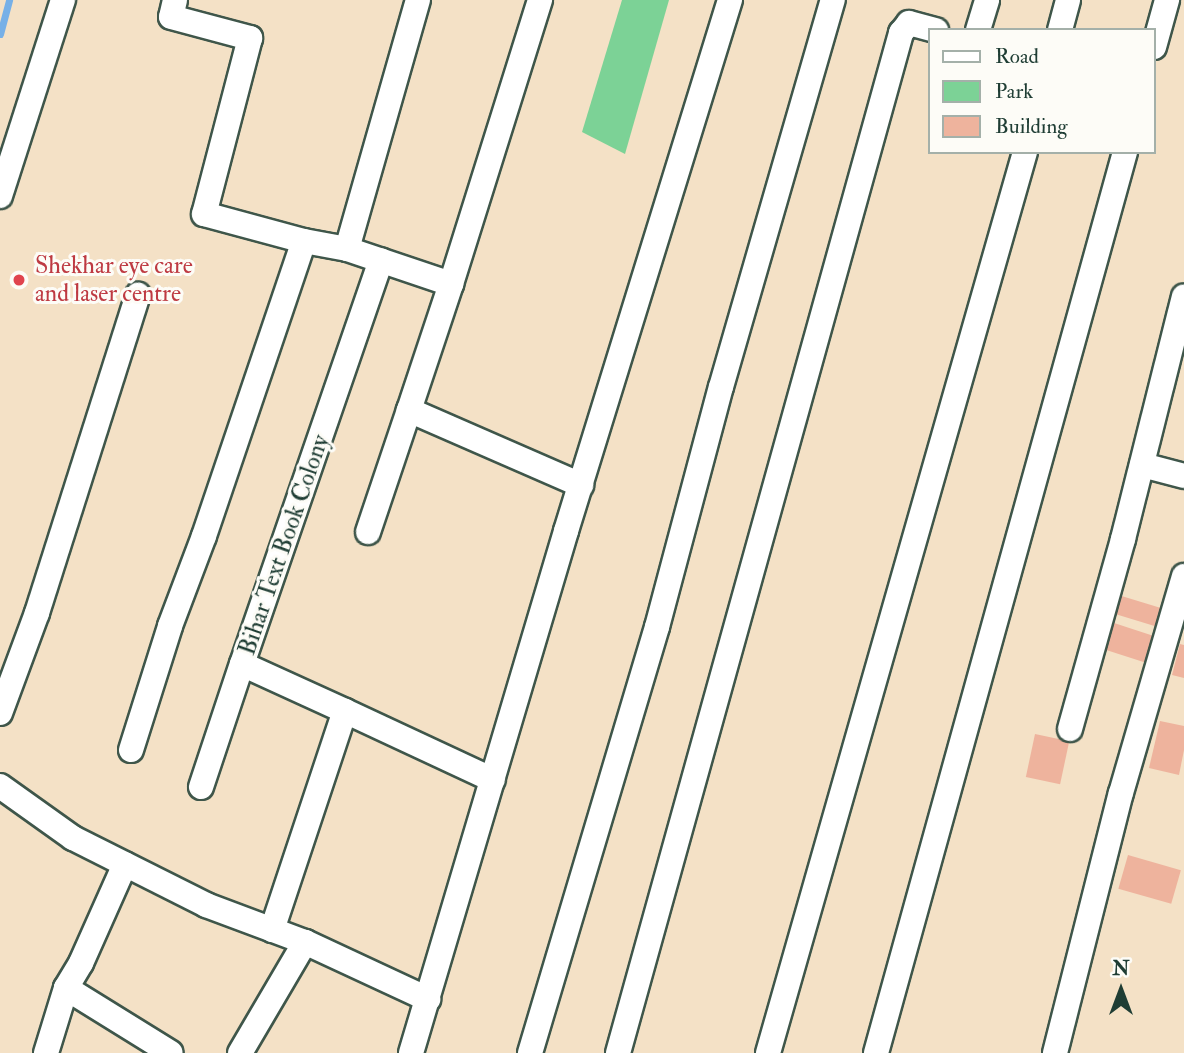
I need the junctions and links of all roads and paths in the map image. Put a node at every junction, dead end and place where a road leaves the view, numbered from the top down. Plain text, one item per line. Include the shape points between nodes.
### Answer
1 (63, 0) edge
2 (175, 0) edge
3 (418, 0) edge
4 (540, 0) edge
5 (730, 0) edge
6 (833, 0) edge
7 (987, 0) edge
8 (1068, 0) edge
9 (1167, 0) edge
10 (928, 28) edge
11 (979, 28) edge
12 (1061, 28) edge
13 (1156, 40) edge
14 (1024, 154) edge
15 (1124, 154) edge
16 (0, 197) edge
17 (304, 241) junction
18 (347, 249) junction
19 (381, 261) junction
20 (452, 284) junction
21 (138, 295) dead end
22 (1184, 297) edge
23 (409, 410) junction
24 (1142, 465) junction
25 (1184, 476) edge
26 (581, 485) junction
27 (368, 532) dead end
28 (1184, 576) edge
29 (242, 664) junction
30 (345, 711) junction
31 (0, 713) edge
32 (1070, 729) dead end
33 (131, 750) dead end
34 (493, 780) junction
35 (0, 786) edge
36 (201, 787) dead end
37 (125, 864) junction
38 (272, 930) junction
39 (305, 942) junction
40 (66, 988) junction
41 (428, 999) junction
42 (46, 1053) edge
43 (171, 1053) edge
44 (240, 1053) edge
45 (411, 1053) edge
46 (530, 1053) edge
47 (618, 1053) edge
48 (768, 1053) edge
49 (876, 1053) edge
50 (1055, 1053) edge

1 - 16 street
2 - 17 street via 171,17 250,38 204,214
3 - 18 street
4 - 20 street
5 - 26 street
6 - 46 street via 657,627
7 - 11 street
8 - 12 street
9 - 13 street
10 - 47 street via 909,23 901,33
14 - 48 street
15 - 49 street
17 - 18 street
17 - 33 street
18 - 19 street
19 - 20 street
19 - 29 street, Bihar Text Book Colony
20 - 23 street
21 - 31 street via 37,613
22 - 24 street
23 - 26 street
23 - 27 street
24 - 25 street
24 - 32 street
26 - 34 street
28 - 50 street via 1121,793
29 - 30 street, Bihar Text Book Colony
29 - 36 street
30 - 34 street, Bihar Text Book Colony
30 - 38 street
34 - 41 street
35 - 37 street via 73,838
37 - 38 street via 206,905
37 - 40 street
38 - 39 street
39 - 41 street
39 - 44 street
40 - 42 street
40 - 43 street
41 - 45 street

